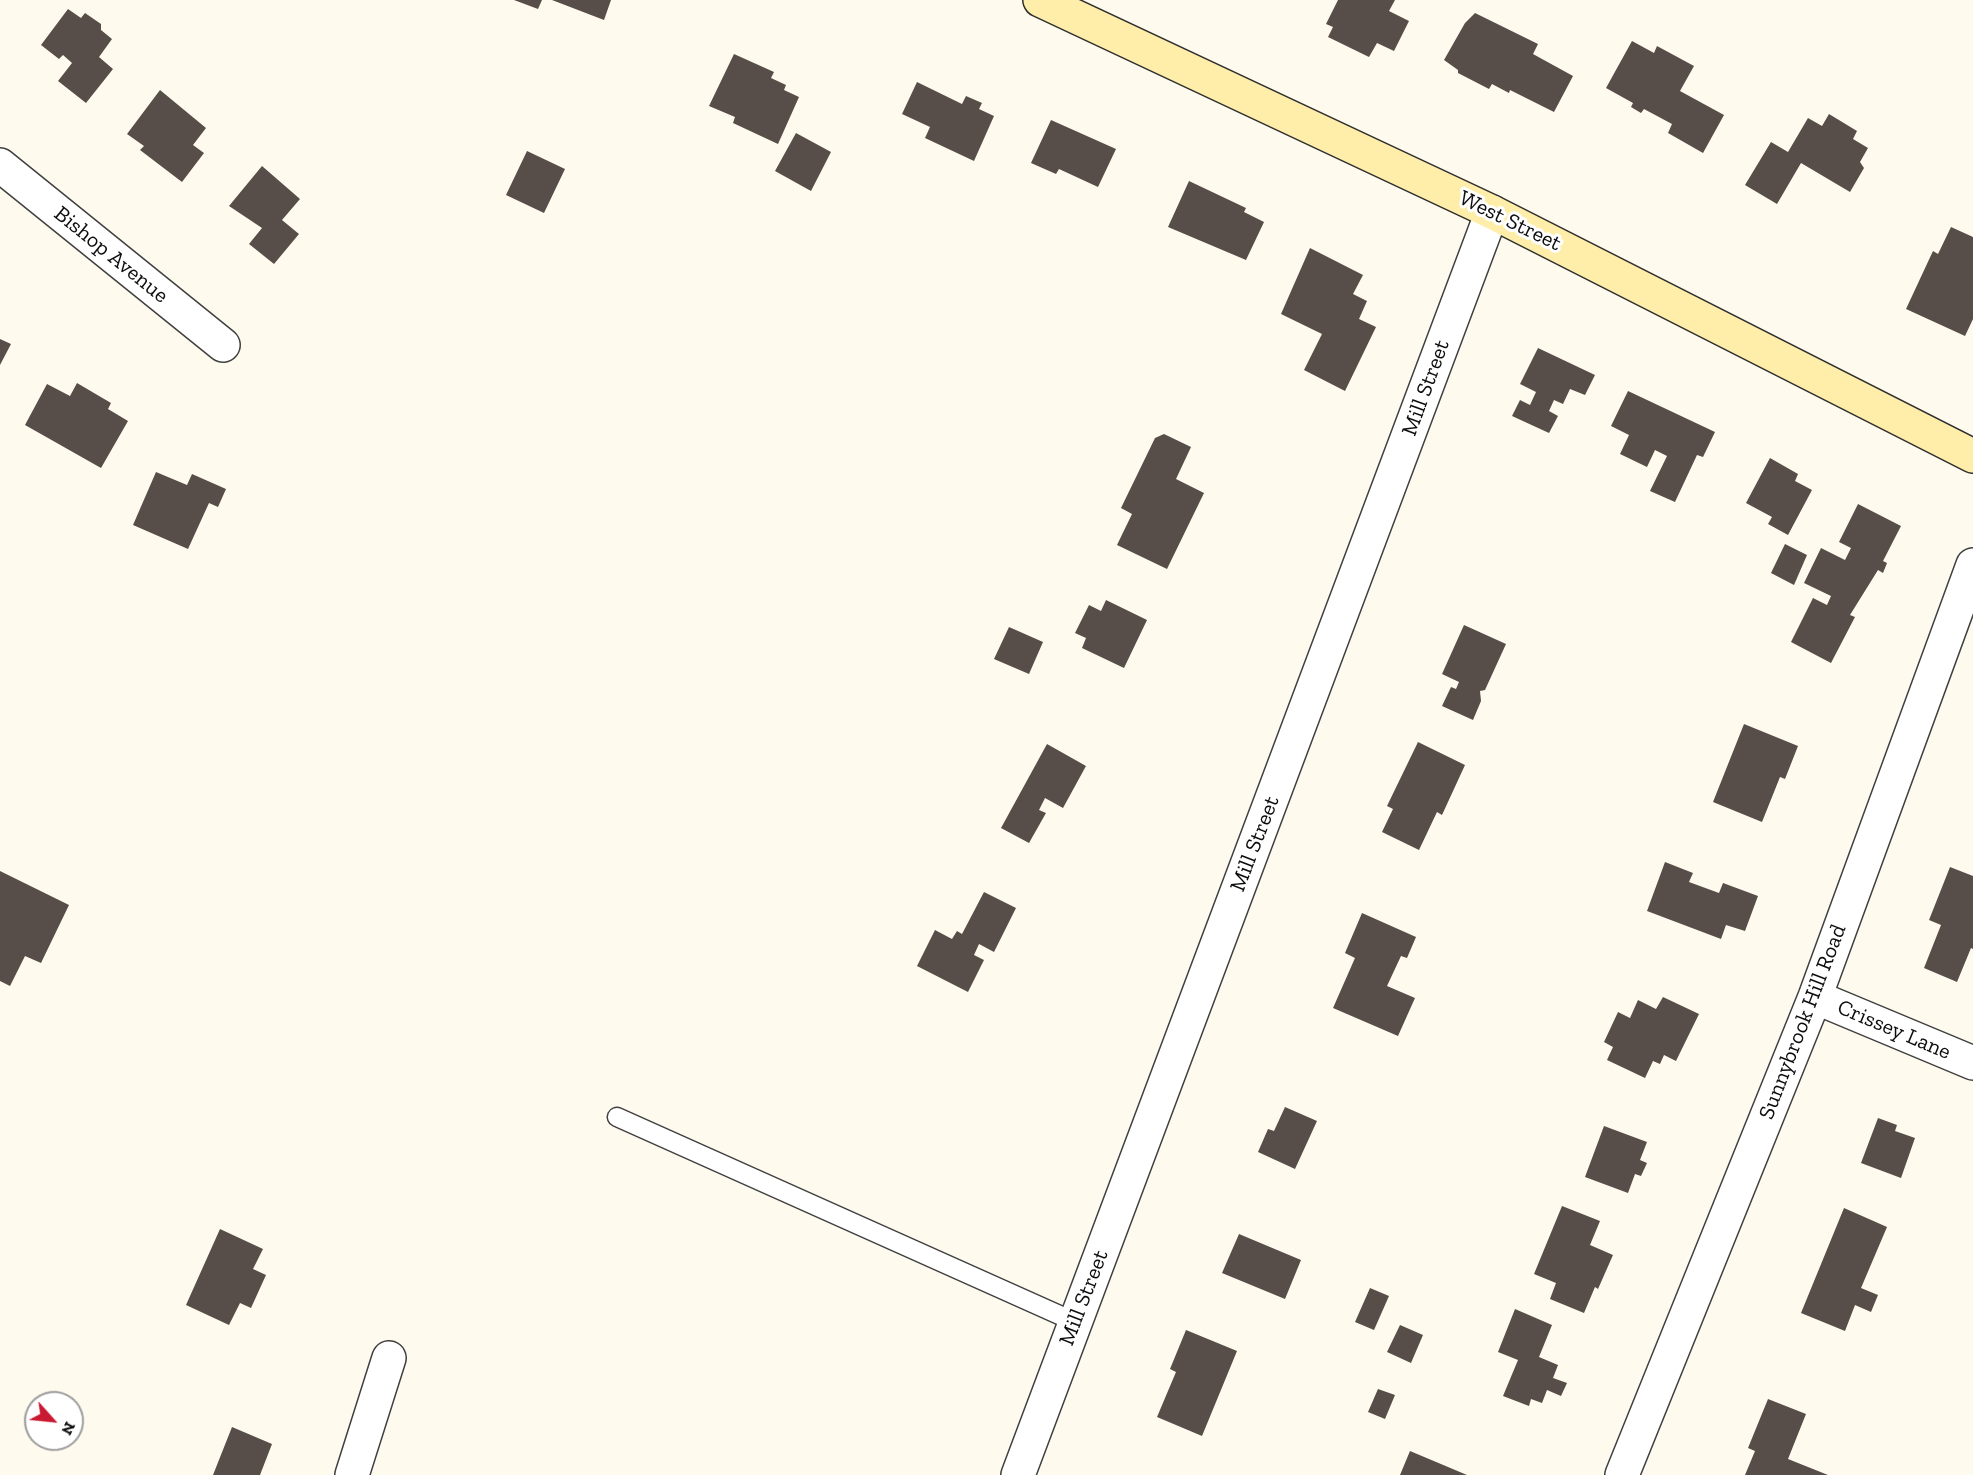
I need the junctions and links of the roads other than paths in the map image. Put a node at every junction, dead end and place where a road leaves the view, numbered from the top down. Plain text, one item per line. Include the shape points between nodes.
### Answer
1 (1040, 0) edge
2 (0, 165) edge
3 (1492, 212) junction
4 (223, 345) dead end
5 (1973, 456) edge
6 (1973, 565) edge
7 (1815, 997) junction
8 (1973, 1063) edge
9 (617, 1117) dead end
10 (1075, 1322) junction
11 (389, 1358) dead end
12 (352, 1475) edge
13 (1018, 1475) edge
14 (1622, 1475) edge

1 - 3 main road, West Street
2 - 4 street, Bishop Avenue
3 - 5 main road, West Street
3 - 10 street, Mill Street
6 - 7 street, Sunnybrook Hill Road
7 - 8 street, Crissey Lane
7 - 14 street, Sunnybrook Hill Road
9 - 10 lane
10 - 13 street, Mill Street
11 - 12 street

